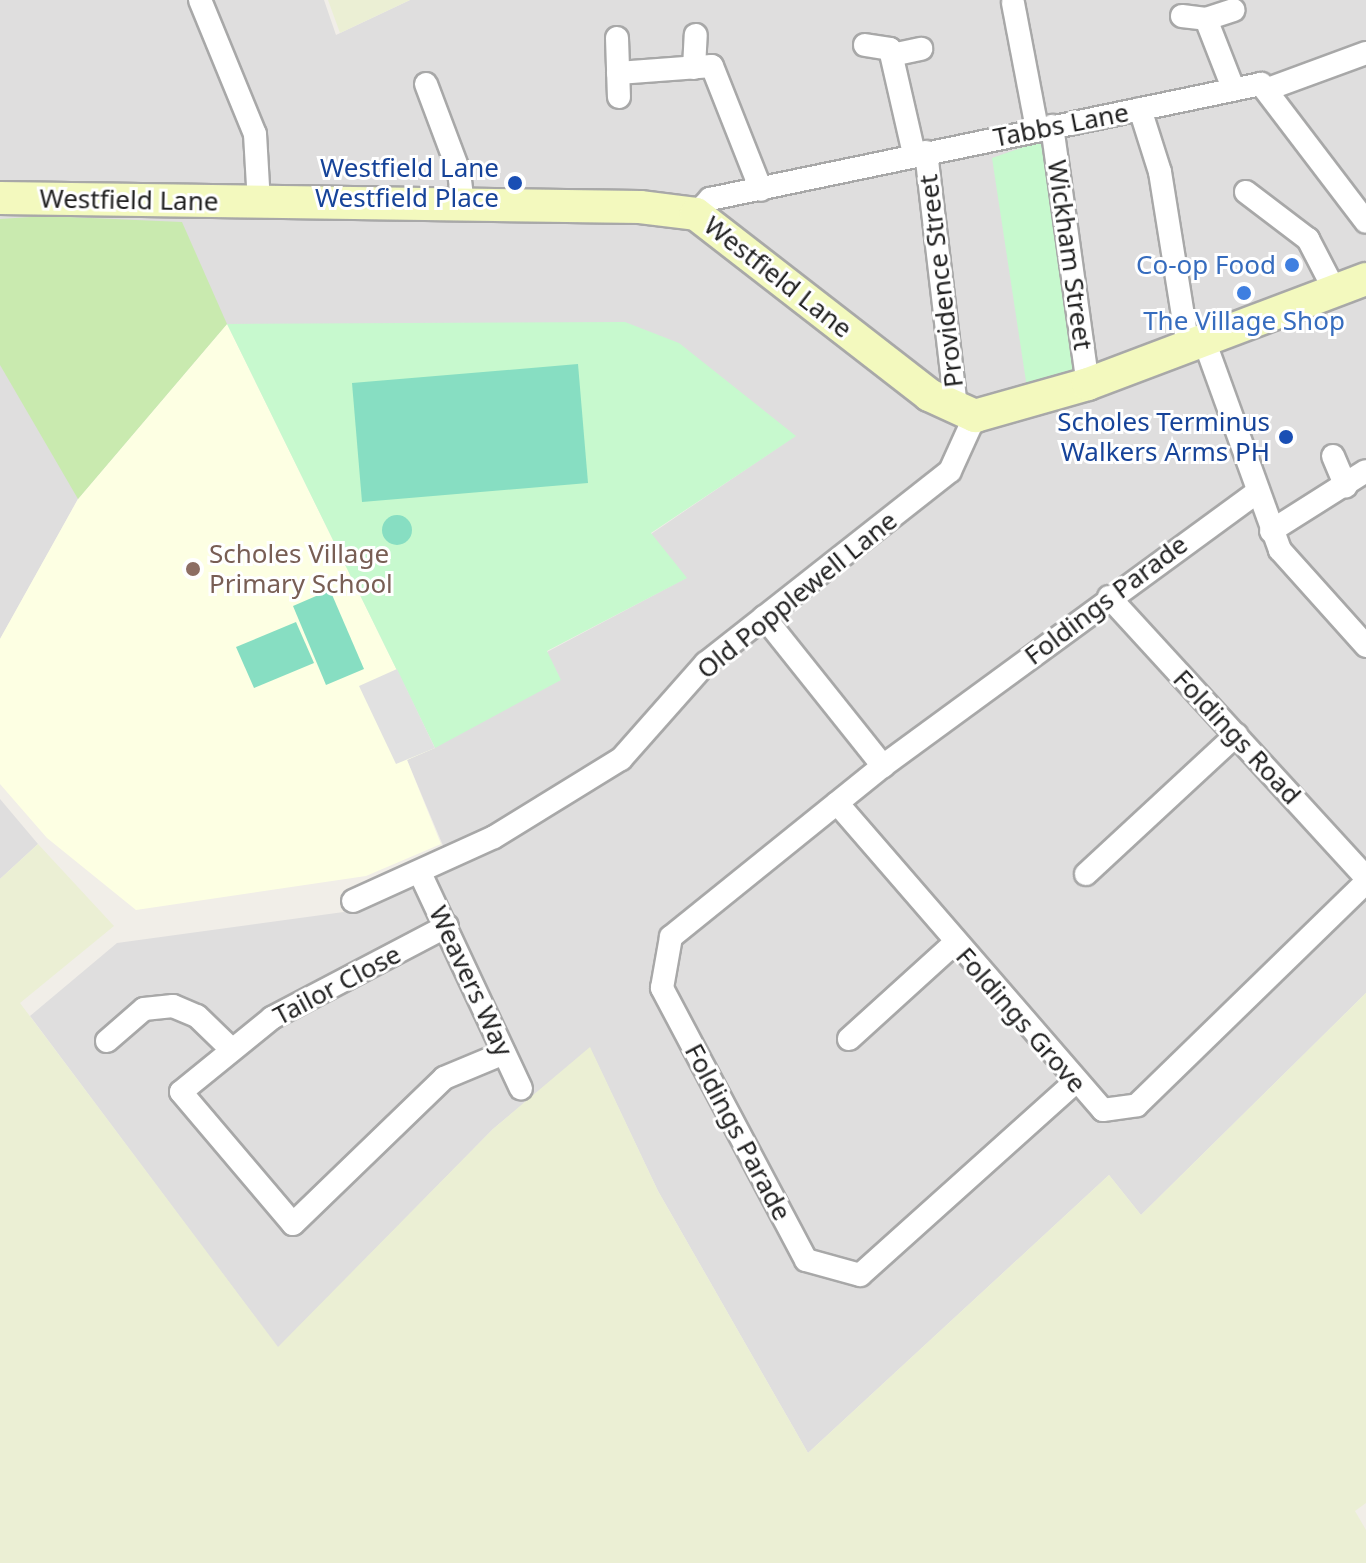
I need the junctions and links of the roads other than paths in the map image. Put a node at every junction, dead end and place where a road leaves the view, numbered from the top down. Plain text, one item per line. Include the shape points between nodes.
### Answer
1 (200, 0) edge
2 (1013, 3) dead end
3 (1234, 10) dead end
4 (1182, 16) dead end
5 (1206, 19) junction
6 (696, 35) dead end
7 (617, 38) dead end
8 (865, 45) dead end
9 (921, 49) dead end
10 (891, 52) junction
11 (1366, 53) edge
12 (694, 68) junction
13 (618, 73) junction
14 (426, 84) dead end
15 (1233, 88) junction
16 (1268, 89) junction
17 (619, 97) dead end
18 (1140, 109) junction
19 (1044, 128) junction
20 (920, 153) junction
21 (761, 190) junction
22 (1246, 192) dead end
23 (0, 198) edge
24 (259, 204) junction
25 (463, 206) junction
26 (696, 214) junction
27 (1366, 222) edge
28 (1366, 279) edge
29 (1335, 291) junction
30 (1196, 343) junction
31 (1088, 384) junction
32 (966, 412) junction
33 (1333, 456) dead end
34 (1366, 471) edge
35 (1346, 486) junction
36 (1255, 494) junction
37 (1271, 531) junction
38 (1109, 597) junction
39 (764, 617) junction
40 (1366, 646) edge
41 (1236, 735) junction
42 (883, 766) junction
43 (837, 803) junction
44 (420, 873) junction
45 (1086, 874) dead end
46 (1366, 880) edge
47 (353, 901) dead end
48 (447, 926) junction
49 (955, 943) junction
50 (849, 1039) dead end
51 (107, 1041) dead end
52 (230, 1048) junction
53 (504, 1053) junction
54 (1073, 1084) junction
55 (521, 1089) dead end

1 - 24 street via 255,134
2 - 19 street, Wickham Street
3 - 5 street
4 - 5 street
5 - 15 street
6 - 12 street
7 - 13 street
8 - 10 street
9 - 10 street
10 - 20 street, Providence Street
11 - 16 street
12 - 13 street
12 - 21 street via 712,66
13 - 17 street
14 - 25 street via 459,172
15 - 16 street, Tabbs Lane
15 - 18 street, Tabbs Lane
16 - 27 street
18 - 19 street, Tabbs Lane
18 - 30 street via 1160,172
19 - 20 street, Tabbs Lane
19 - 31 street, Wickham Street
20 - 21 street, Tabbs Lane
20 - 32 street, Providence Street
21 - 26 street, Tabbs Lane via 710,199
22 - 29 street via 1308,239
23 - 24 main road, Westfield Lane
24 - 25 main road, Westfield Lane
25 - 26 main road, Westfield Lane
26 - 32 main road, Westfield Lane
28 - 29 main road
29 - 30 main road
30 - 31 main road
30 - 36 street
31 - 32 main road
32 - 39 street, Old Popplewell Lane via 950,471
33 - 35 street
34 - 35 street
35 - 37 street
36 - 37 street
36 - 38 street, Foldings Parade
37 - 40 street via 1322,604
38 - 41 street, Foldings Road
38 - 42 street, Foldings Parade
39 - 42 street
39 - 44 street, Old Popplewell Lane via 706,663 621,759
41 - 45 street
41 - 46 street, Foldings Road
42 - 43 street, Foldings Parade
43 - 49 street, Foldings Grove
43 - 54 street, Foldings Parade via 671,937 662,988 806,1260 860,1275
44 - 47 street, Old Popplewell Lane
44 - 48 street, Weavers Way
46 - 54 street, Foldings Grove via 1137,1105 1103,1110
48 - 52 street, Tailor Close via 272,1018
48 - 53 street, Weavers Way
49 - 50 street
49 - 54 street, Foldings Grove
51 - 52 street via 144,1009 173,1006 197,1016
52 - 53 street, Tailor Close via 181,1092 293,1224 444,1078
53 - 55 street, Weavers Way

